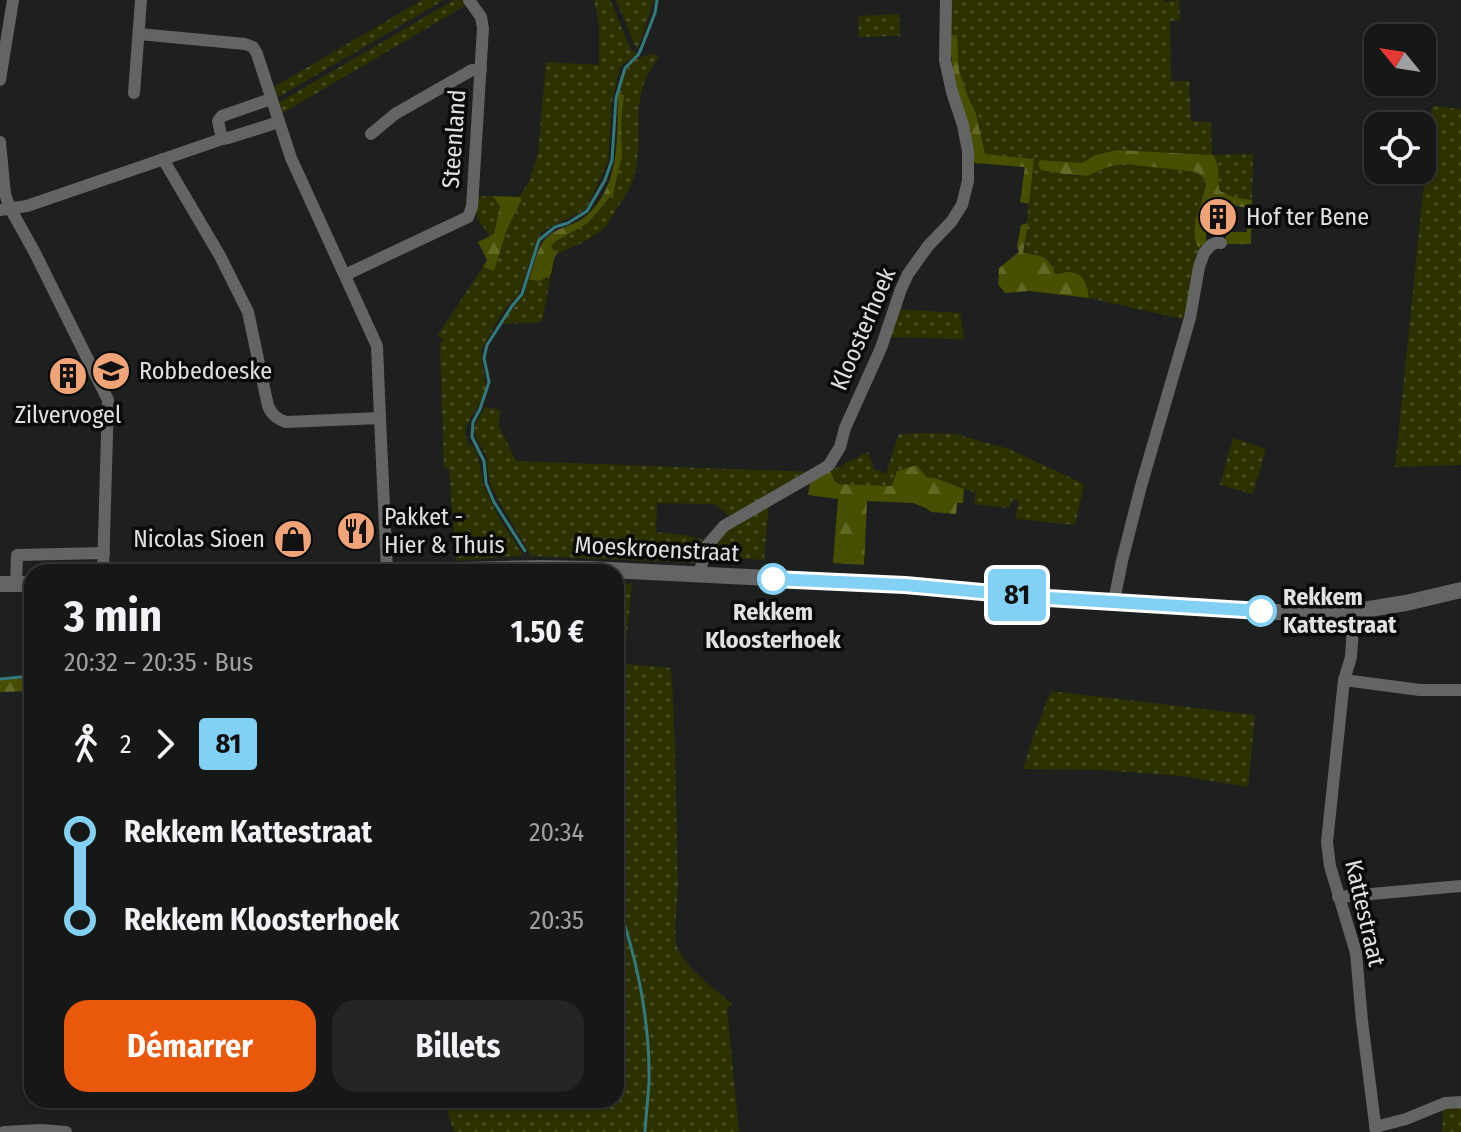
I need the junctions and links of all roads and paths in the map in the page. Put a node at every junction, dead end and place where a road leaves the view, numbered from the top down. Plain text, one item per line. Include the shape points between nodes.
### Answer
1 (13, 0) edge
2 (141, 0) edge
3 (469, 0) edge
4 (946, 0) edge
5 (139, 34) junction
6 (481, 70) junction
7 (0, 80) edge
8 (134, 93) dead end
9 (271, 99) junction
10 (279, 122) junction
11 (371, 134) dead end
12 (222, 139) junction
13 (0, 142) edge
14 (163, 159) junction
15 (5, 209) edge
16 (1221, 243) dead end
17 (345, 275) junction
18 (380, 418) junction
19 (104, 553) junction
20 (103, 564) edge
21 (388, 564) edge
22 (624, 571) edge
23 (699, 575) junction
24 (16, 584) edge
25 (1461, 590) edge
26 (1114, 601) junction
27 (1354, 610) junction
28 (1344, 680) junction
29 (1461, 690) edge
30 (1461, 886) edge
31 (1338, 897) junction
32 (1461, 1102) edge
33 (1375, 1130) edge
34 (4, 1132) edge
35 (66, 1132) edge

1 - 7 street
2 - 5 street
3 - 6 street, Steenland via 483,28
4 - 23 street, Kloosterhoek via 945,60 968,151 962,205 908,274 835,456 823,469 724,526 706,547
5 - 8 street
5 - 9 street via 253,47
6 - 11 street, Steenland via 472,70 395,114
6 - 17 street, Steenland via 468,217
9 - 10 street
9 - 12 street via 219,118
10 - 12 street
10 - 17 street
12 - 14 street
13 - 15 street
14 - 15 street
14 - 18 street via 248,312 272,414 286,422
15 - 19 street via 42,267 108,400
16 - 26 street via 1211,245 1199,267
17 - 18 street via 377,346
18 - 21 street
19 - 20 street
19 - 24 street via 17,555
22 - 23 main road, Moeskroenstraat
23 - 26 main road, Moeskroenstraat
25 - 27 main road, Moeskroenstraat
26 - 27 main road, Moeskroenstraat via 1293,613
27 - 28 street, Kattestraat
28 - 29 street
28 - 31 street, Kattestraat via 1327,842
30 - 31 street
31 - 33 street, Kattestraat via 1356,953
32 - 33 street via 1445,1103
34 - 35 street

